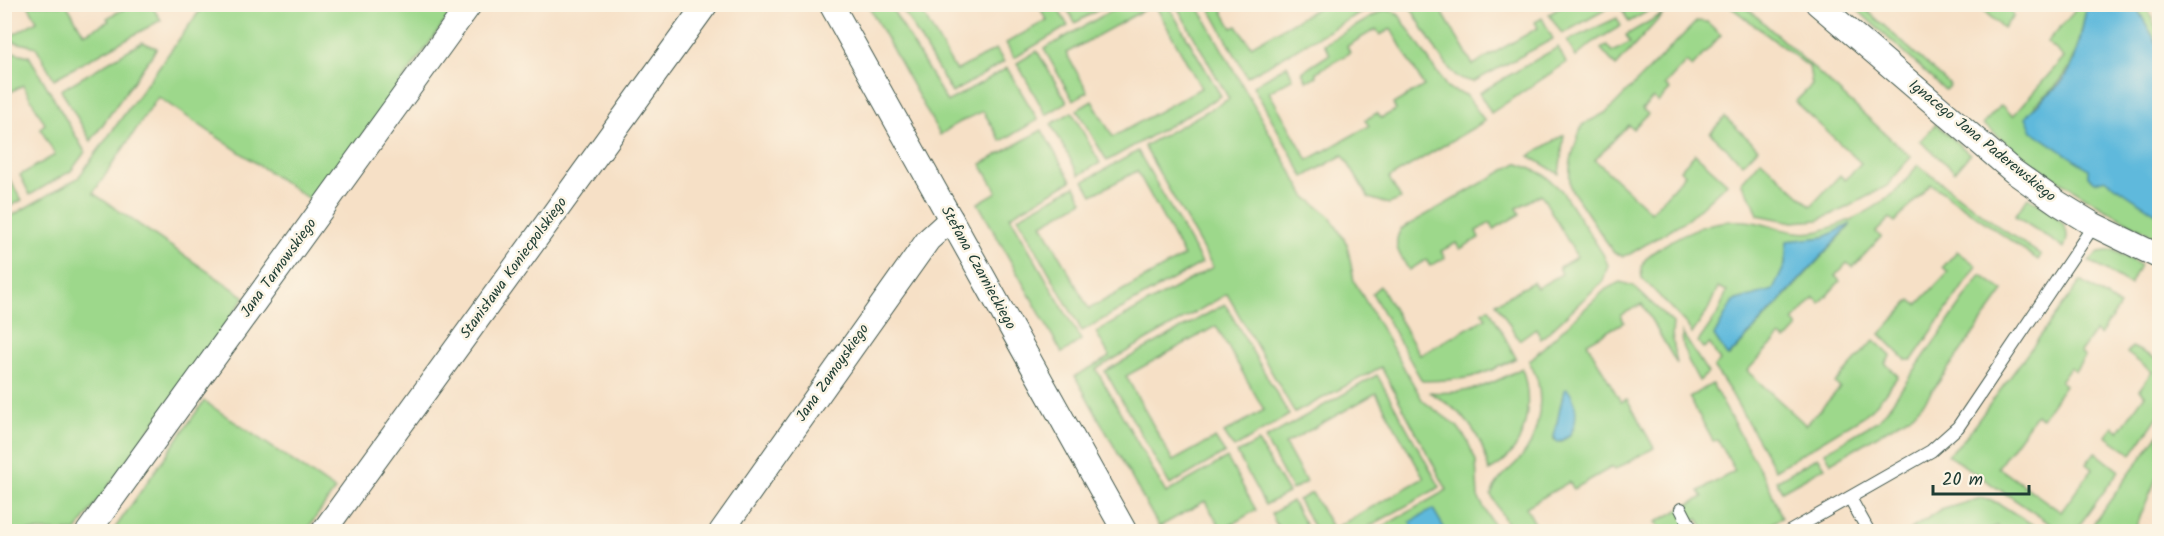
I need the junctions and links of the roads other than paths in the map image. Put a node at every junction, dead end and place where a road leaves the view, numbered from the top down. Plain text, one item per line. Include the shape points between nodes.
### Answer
1 (470, 4) edge
2 (706, 4) edge
3 (831, 4) edge
4 (1818, 4) edge
5 (951, 219) junction
6 (2094, 225) junction
7 (2160, 257) edge
8 (1850, 498) junction
9 (1681, 509) dead end
10 (88, 531) edge
11 (323, 531) edge
12 (721, 531) edge
13 (1125, 531) edge
14 (1693, 531) edge
15 (1789, 531) edge
16 (1869, 531) edge

1 - 10 street, Jana Tarnowskiego
2 - 11 street, Stanisława Koniecpolskiego
3 - 5 street, Stefana Czarnieckiego
4 - 6 street, Ignacego Jana Paderewskiego via 2013,171
5 - 12 street, Jana Zamoyskiego via 928,240
5 - 13 street, Stefana Czarnieckiego
6 - 7 street, Ignacego Jana Paderewskiego
6 - 8 lane via 1958,427 1931,451
8 - 15 lane
8 - 16 lane
9 - 14 lane

